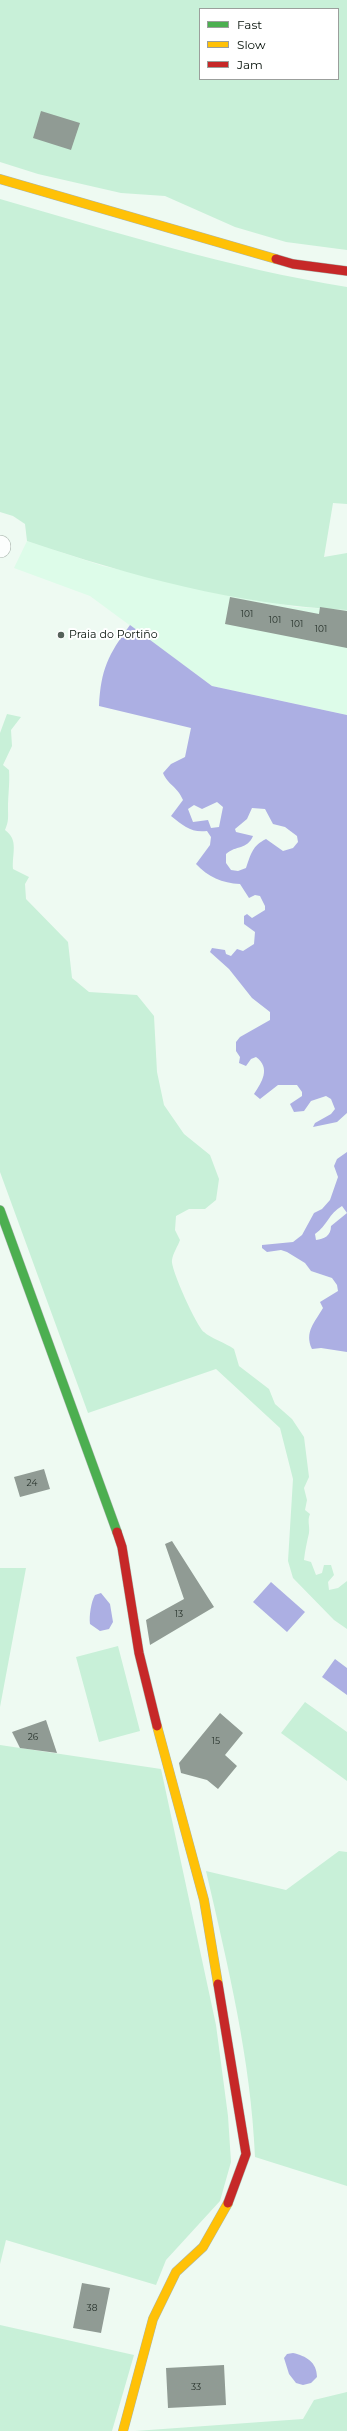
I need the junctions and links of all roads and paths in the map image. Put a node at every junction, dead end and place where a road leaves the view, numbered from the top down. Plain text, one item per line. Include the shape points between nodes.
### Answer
1 (0, 179) edge
2 (347, 271) edge
3 (0, 1210) edge
4 (123, 2431) edge

1 - 2 street via 293,264
3 - 4 street via 122,1547 140,1653 167,1768 204,1900 246,2154 233,2195 203,2248 176,2272 153,2319

